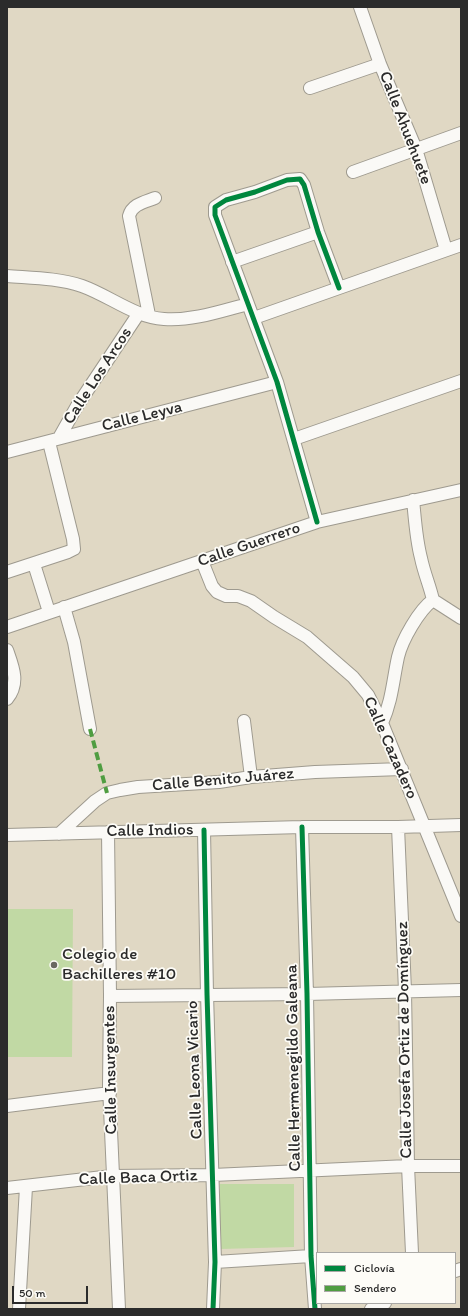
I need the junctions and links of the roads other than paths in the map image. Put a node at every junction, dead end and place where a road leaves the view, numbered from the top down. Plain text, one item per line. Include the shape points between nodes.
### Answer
1 (360, 7) edge
2 (380, 64) junction
3 (310, 88) dead end
4 (461, 133) edge
5 (416, 149) junction
6 (353, 172) dead end
7 (155, 198) dead end
8 (318, 232) junction
9 (461, 245) edge
10 (446, 250) junction
11 (232, 262) junction
12 (7, 276) edge
13 (339, 288) junction
14 (248, 304) junction
15 (144, 314) junction
16 (254, 318) junction
17 (461, 381) edge
18 (277, 382) junction
19 (294, 439) junction
20 (54, 440) junction
21 (7, 452) edge
22 (461, 490) edge
23 (412, 500) junction
24 (317, 522) junction
25 (202, 561) junction
26 (34, 564) junction
27 (7, 572) edge
28 (433, 600) junction
29 (64, 607) junction
30 (50, 612) junction
31 (461, 618) edge
32 (7, 627) edge
33 (7, 650) edge
34 (7, 699) edge
35 (244, 721) dead end
36 (382, 723) junction
37 (90, 729) dead end
38 (402, 769) junction
39 (251, 777) junction
40 (425, 825) junction
41 (461, 825) edge
42 (302, 827) junction
43 (398, 827) junction
44 (204, 830) junction
45 (108, 832) junction
46 (59, 834) junction
47 (7, 835) edge
48 (461, 916) edge
49 (461, 990) edge
50 (405, 992) junction
51 (207, 994) junction
52 (307, 994) junction
53 (110, 996) junction
54 (110, 1093) junction
55 (7, 1106) edge
56 (408, 1166) junction
57 (461, 1166) edge
58 (309, 1170) junction
59 (213, 1175) junction
60 (112, 1176) junction
61 (26, 1186) junction
62 (7, 1188) edge
63 (412, 1252) edge
64 (311, 1256) junction
65 (215, 1262) junction
66 (384, 1304) edge
67 (19, 1309) edge
68 (119, 1309) edge
69 (213, 1309) edge
70 (315, 1309) edge
71 (371, 1309) edge

1 - 2 street, Calle Ahuehuete
2 - 3 street
2 - 5 street, Calle Ahuehuete
4 - 5 street
5 - 6 street
5 - 10 street, Calle Ahuehuete
7 - 15 street via 137,205 129,216
8 - 11 street
8 - 11 street via 300,179 287,180 226,200 215,207 215,215
8 - 13 street
9 - 10 street
10 - 13 street
11 - 14 street
12 - 15 street via 69,282
13 - 16 street
14 - 15 street via 200,317 182,319 162,319
14 - 16 street
15 - 20 street, Calle Los Arcos
16 - 18 street
17 - 19 street
18 - 19 street
18 - 20 street, Calle Leyva
19 - 24 street
20 - 21 street, Calle Leyva
20 - 26 street via 75,547 74,550
22 - 23 street, Calle Guerrero
23 - 24 street, Calle Guerrero
23 - 28 street via 418,544
24 - 25 street, Calle Guerrero
25 - 29 street, Calle Guerrero
25 - 36 street, Calle Cazadero via 217,592 251,601 307,637 353,677 368,695
26 - 27 street
26 - 30 street
28 - 31 street
28 - 36 street via 421,612 401,650
29 - 30 street, Calle Guerrero
29 - 37 street via 74,642
30 - 32 street, Calle Guerrero
33 - 34 street via 15,679 14,688
35 - 39 street
36 - 38 street, Calle Cazadero
38 - 39 street, Calle Benito Juárez
38 - 40 street, Calle Cazadero
39 - 46 street, Calle Benito Juárez via 219,782 138,787 107,793 88,806
40 - 41 street, Calle Indios
40 - 43 street, Calle Indios
40 - 48 street, Calle Cazadero
42 - 43 street, Calle Indios
42 - 44 street, Calle Indios
42 - 52 street, Calle Hermenegildo Galeana
43 - 50 street, Calle Josefa Ortiz de Domínguez
44 - 45 street, Calle Indios
44 - 51 street, Calle Leona Vicario
45 - 46 street, Calle Indios
45 - 53 street, Calle Insurgentes
46 - 47 street, Calle Indios
49 - 50 street
50 - 52 street
50 - 56 street, Calle Josefa Ortiz de Domínguez
51 - 52 street
51 - 53 street
51 - 59 street, Calle Leona Vicario
52 - 58 street, Calle Hermenegildo Galeana
53 - 54 street, Calle Insurgentes
54 - 55 street
54 - 60 street, Calle Insurgentes
56 - 57 street, Calle Baca Ortiz
56 - 58 street, Calle Baca Ortiz
56 - 63 street, Calle Josefa Ortiz de Domínguez
58 - 59 street, Calle Baca Ortiz
58 - 64 street, Calle Hermenegildo Galeana
59 - 60 street, Calle Baca Ortiz
59 - 65 street, Calle Leona Vicario
60 - 61 street, Calle Baca Ortiz
60 - 68 street, Calle Insurgentes
61 - 62 street, Calle Baca Ortiz
61 - 67 street
64 - 65 street
64 - 70 street, Calle Hermenegildo Galeana
65 - 69 street, Calle Leona Vicario
66 - 71 street

